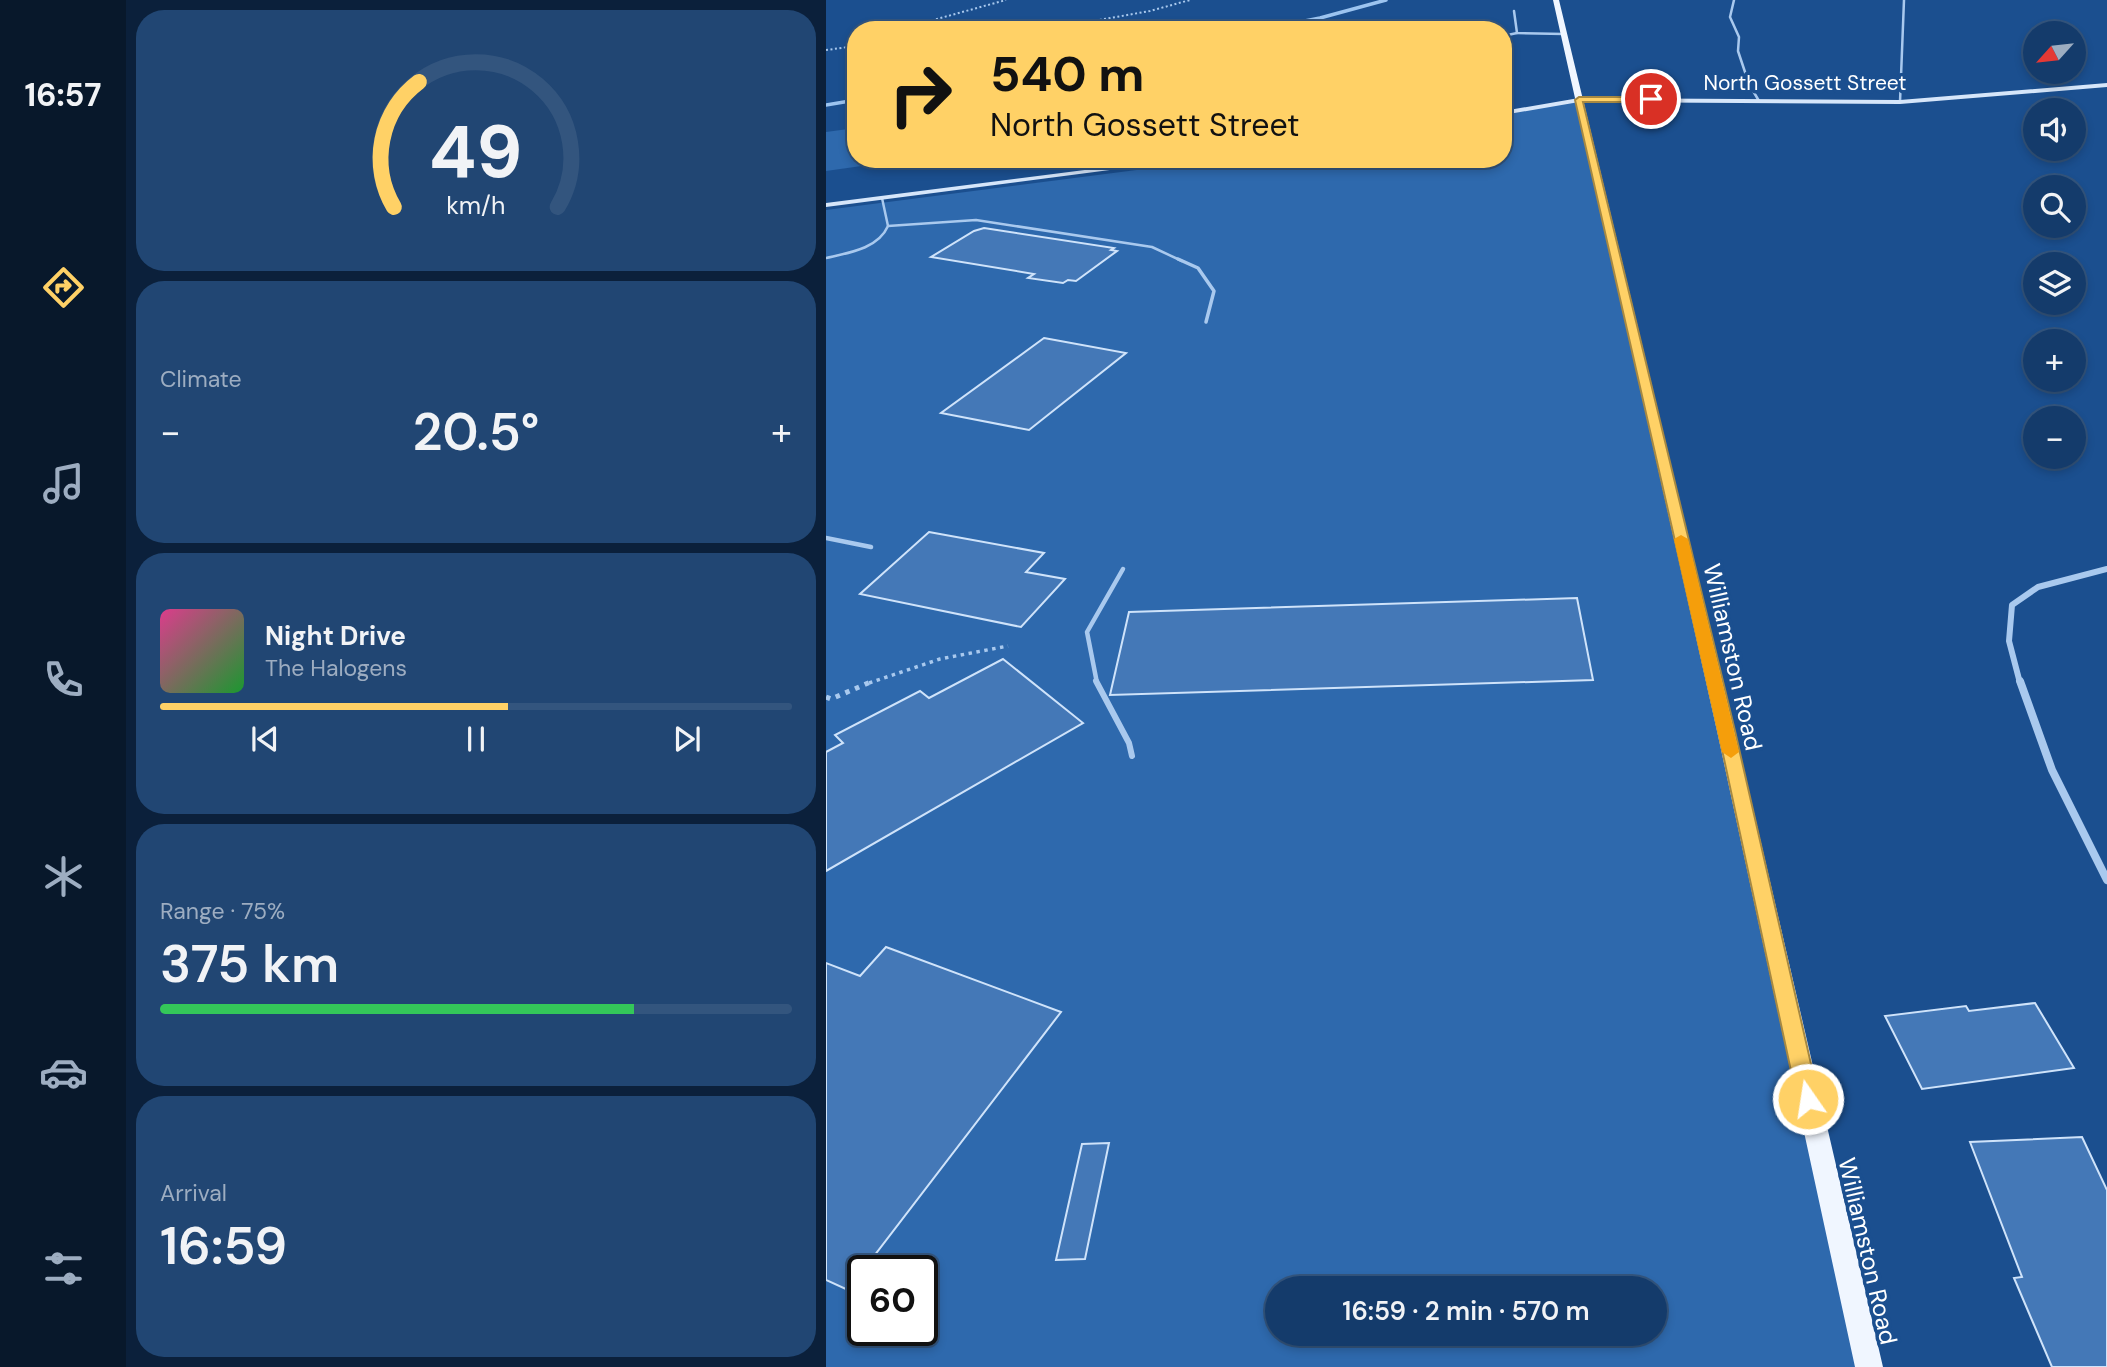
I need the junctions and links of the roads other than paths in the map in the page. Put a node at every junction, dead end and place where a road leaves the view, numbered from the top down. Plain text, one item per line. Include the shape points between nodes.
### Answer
1 (1556, 0) edge
2 (1734, 0) edge
3 (1904, 0) edge
4 (1514, 11) dead end
5 (1517, 33) junction
6 (1512, 34) edge
7 (1564, 34) junction
8 (2107, 85) edge
9 (1579, 100) junction
10 (1759, 101) junction
11 (1900, 102) junction
12 (1512, 111) edge
13 (1120, 168) edge
14 (882, 198) junction
15 (826, 205) edge
16 (887, 226) junction
17 (826, 258) edge
18 (1206, 322) dead end
19 (826, 538) edge
20 (871, 547) dead end
21 (1122, 569) dead end
22 (2107, 569) edge
23 (1132, 755) dead end
24 (2107, 880) edge
25 (1869, 1367) edge

1 - 7 main road, Williamston Road
2 - 10 street via 1730,17 1739,37 1738,51
3 - 11 street
4 - 5 lane
5 - 6 lane
5 - 7 lane
7 - 9 main road, Williamston Road
8 - 11 main road, North Gossett Street
9 - 10 main road, North Gossett Street
9 - 12 main road, North Gossett Street
9 - 25 main road, Williamston Road
10 - 11 main road, North Gossett Street
13 - 14 main road
14 - 15 main road
14 - 16 lane
16 - 17 lane via 878,241
16 - 18 lane via 976,219 1152,247 1198,268 1209,280 1214,291
19 - 20 lane
21 - 23 lane via 1087,632 1097,684
22 - 24 street via 2038,587 2012,605 2009,640 2052,770

